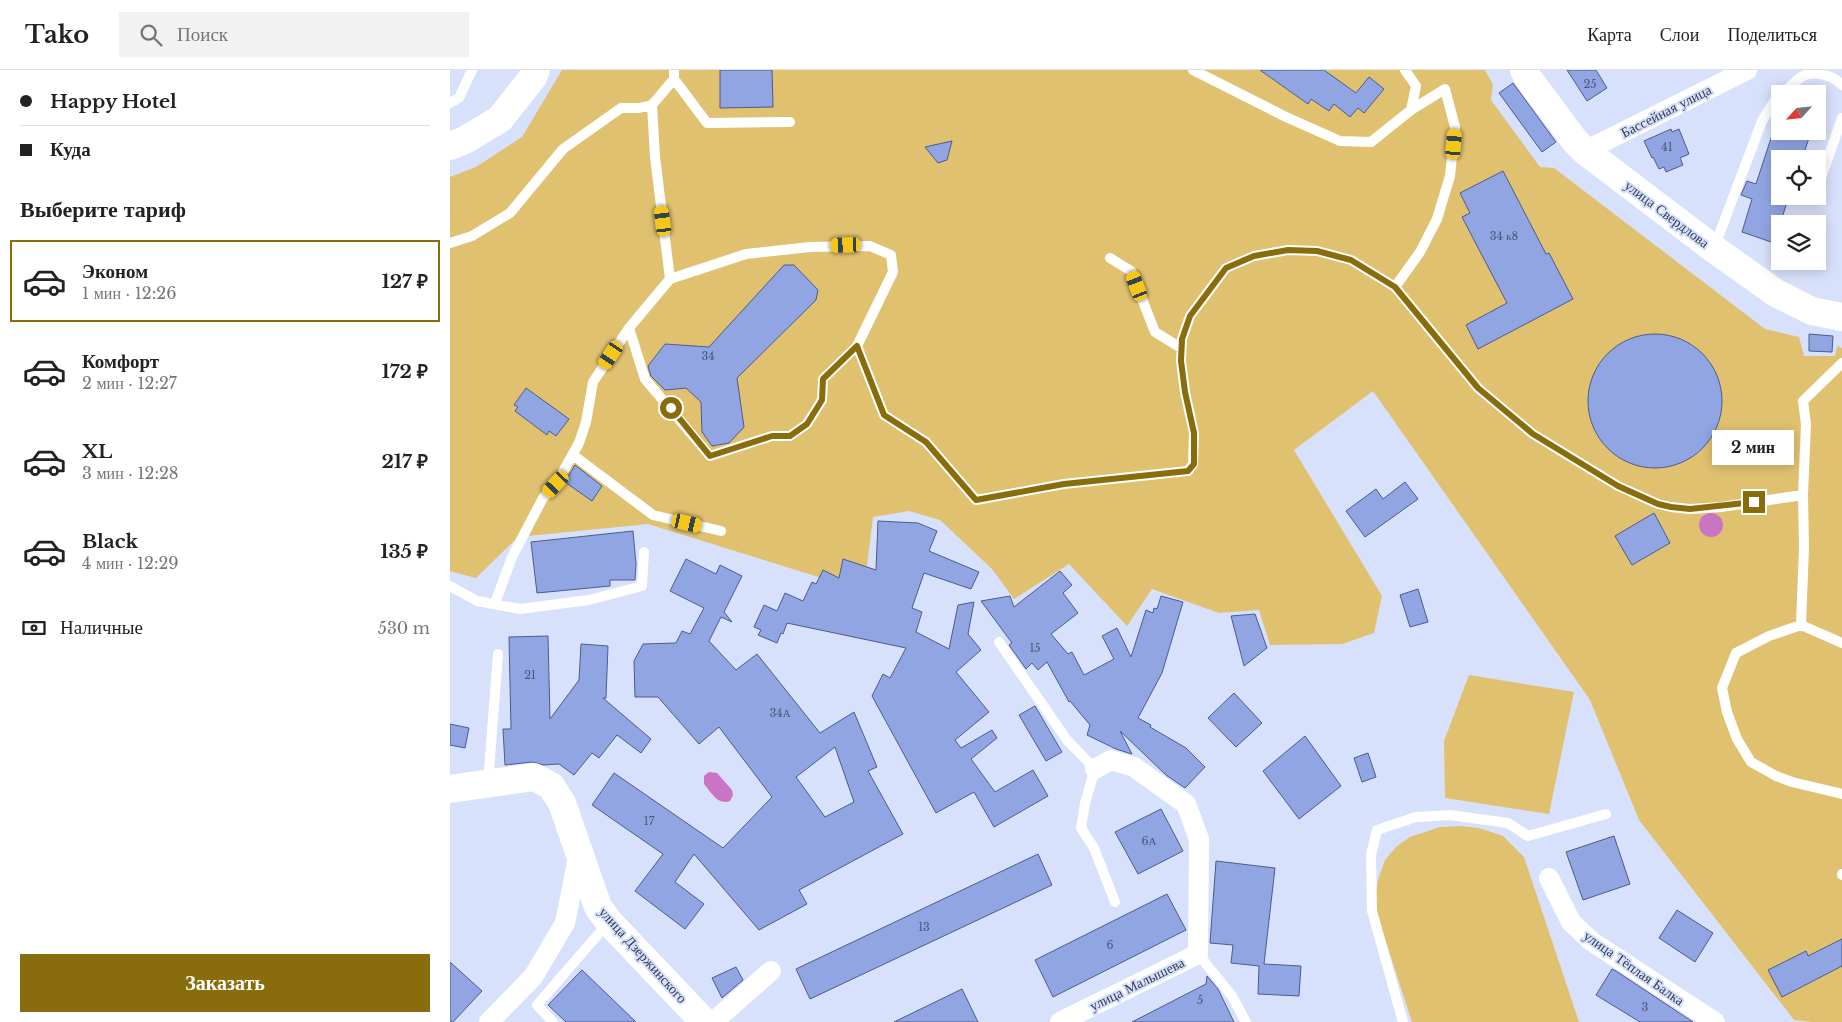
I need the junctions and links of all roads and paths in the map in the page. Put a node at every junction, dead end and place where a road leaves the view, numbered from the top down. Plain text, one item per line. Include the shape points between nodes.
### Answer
1 (472, 70) edge
2 (536, 70) edge
3 (1193, 70) edge
4 (1405, 70) edge
5 (1524, 70) edge
6 (1747, 70) edge
7 (674, 75) edge
8 (1793, 85) edge
9 (1842, 85) edge
10 (450, 103) edge
11 (652, 105) junction
12 (1771, 106) edge
13 (1411, 110) junction
14 (1842, 118) edge
15 (790, 122) dead end
16 (450, 146) edge
17 (1585, 152) junction
18 (1826, 164) edge
19 (450, 243) edge
20 (1714, 249) junction
21 (1110, 258) dead end
22 (670, 279) junction
23 (1395, 287) junction
24 (1842, 317) edge
25 (629, 328) junction
26 (857, 346) junction
27 (1181, 348) junction
28 (1842, 363) edge
29 (573, 455) junction
30 (1802, 495) junction
31 (720, 531) dead end
32 (644, 552) dead end
33 (450, 586) edge
34 (495, 603) junction
35 (1801, 625) junction
36 (999, 642) dead end
37 (1842, 643) edge
38 (498, 654) dead end
39 (1095, 769) junction
40 (488, 784) junction
41 (450, 789) edge
42 (1842, 794) edge
43 (1606, 814) dead end
44 (579, 853) junction
45 (1549, 878) dead end
46 (1115, 902) dead end
47 (609, 922) junction
48 (1198, 954) junction
49 (771, 971) dead end
50 (489, 1022) edge
51 (553, 1022) edge
52 (704, 1022) edge
53 (713, 1022) edge
54 (1060, 1022) edge
55 (1246, 1022) edge
56 (1404, 1022) edge
57 (1715, 1022) edge

1 - 10 lane via 458,98
2 - 16 main road via 500,119
3 - 13 lane via 1340,141 1371,142
4 - 13 lane via 1416,86
5 - 17 main road, улица Свердлова
6 - 17 street, Бассейная улица
7 - 11 lane
7 - 15 lane via 707,123
8 - 9 lane via 1804,75 1821,74 1838,80
11 - 19 lane via 621,108 562,149 510,213 472,236
11 - 22 lane
12 - 20 lane via 1762,121
13 - 23 lane via 1445,89 1455,127 1450,176 1437,219 1420,252
14 - 18 lane
17 - 20 main road, улица Свердлова
20 - 24 main road, улица Свердлова via 1776,293 1812,311
21 - 27 lane via 1132,271 1156,332
22 - 25 lane
22 - 26 lane via 746,254 810,247 870,246 891,255 893,272
23 - 27 lane via 1351,260 1317,251 1288,250 1254,256 1226,268 1190,316
23 - 30 lane via 1478,388 1533,434 1618,486 1658,504 1690,509
25 - 26 lane via 645,379 710,456 772,436 790,436 807,424 822,400 823,379
25 - 29 lane via 593,382 586,422
26 - 27 lane via 884,415 926,442 976,500 1064,484 1188,471 1194,464 1194,433 1185,392
28 - 30 lane via 1803,401 1806,424
29 - 31 lane via 653,515
29 - 34 lane via 556,484 543,498 512,557
30 - 35 lane
32 - 34 lane via 642,586 559,604 520,608
33 - 34 lane via 477,601
35 - 37 lane
35 - 42 lane via 1736,652 1722,688 1727,712 1736,739 1751,762 1792,782
36 - 39 lane via 1067,740
38 - 40 lane
39 - 46 lane via 1082,828 1094,848
39 - 48 street, улица Малышева via 1112,760 1134,767 1186,804 1199,838
40 - 41 main road, улица Дзержинского
40 - 44 main road, улица Дзержинского via 534,777 551,786 562,803
43 - 56 lane via 1528,836 1508,823 1450,815 1416,817 1377,830 1371,855 1372,911
44 - 47 main road, улица Дзержинского via 598,907
44 - 50 street via 565,923 532,978
45 - 57 street, улица Тёплая Балка via 1571,922 1591,941
47 - 51 lane via 537,1005
47 - 52 main road, улица Дзержинского
48 - 54 street, улица Малышева
48 - 55 lane via 1232,996
49 - 53 street

